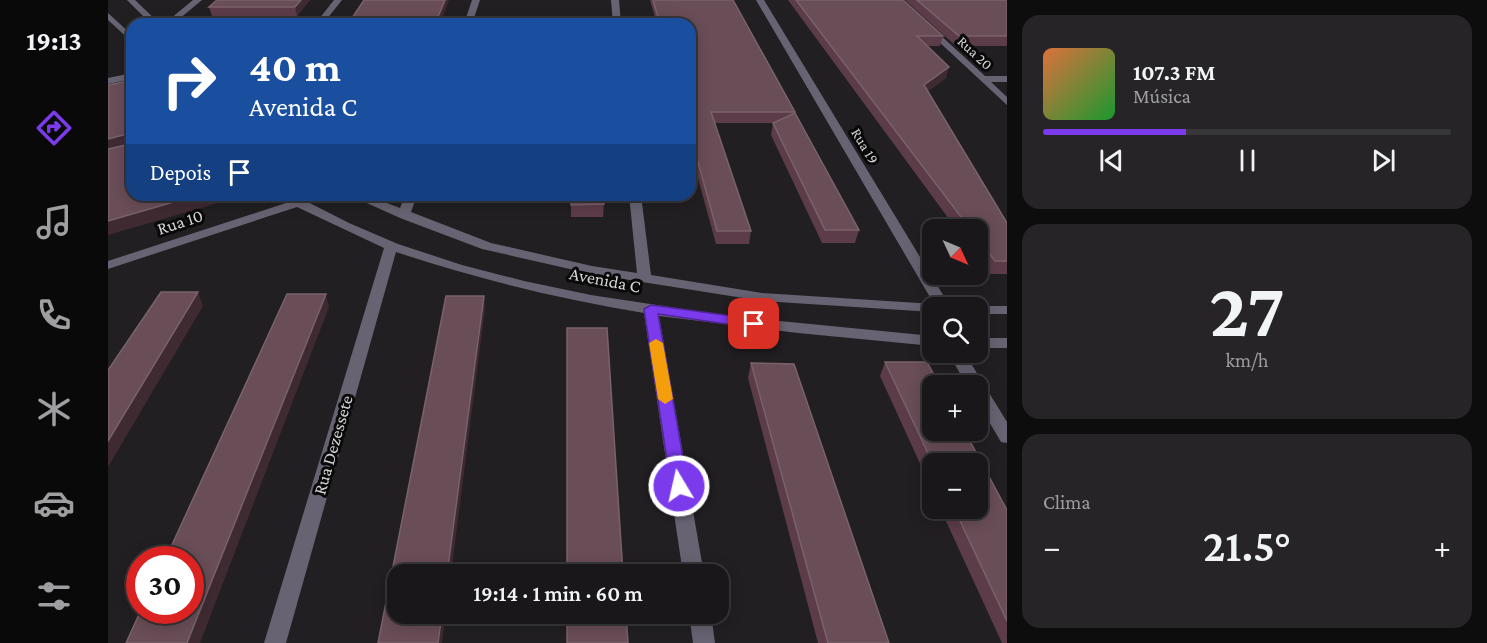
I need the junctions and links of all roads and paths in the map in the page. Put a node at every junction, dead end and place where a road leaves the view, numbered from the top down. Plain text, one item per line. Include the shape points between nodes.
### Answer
1 (131, 0) edge
2 (198, 0) edge
3 (338, 0) edge
4 (476, 0) edge
5 (615, 0) edge
6 (760, 0) edge
7 (898, 0) edge
8 (108, 15) edge
9 (150, 18) edge
10 (176, 18) edge
11 (324, 18) edge
12 (470, 18) edge
13 (616, 18) edge
14 (126, 34) edge
15 (126, 77) edge
16 (982, 79) junction
17 (1007, 79) edge
18 (108, 81) edge
19 (1007, 102) edge
20 (286, 201) edge
21 (296, 201) edge
22 (370, 201) edge
23 (409, 201) edge
24 (636, 201) edge
25 (404, 215) junction
26 (391, 246) junction
27 (108, 265) edge
28 (644, 278) junction
29 (937, 297) edge
30 (922, 307) edge
31 (651, 309) junction
32 (988, 310) edge
33 (1007, 310) edge
34 (922, 340) edge
35 (988, 342) edge
36 (1007, 343) edge
37 (988, 405) edge
38 (1007, 437) edge
39 (691, 564) edge
40 (702, 624) edge
41 (275, 643) edge
42 (705, 643) edge

1 - 9 street
2 - 10 street
3 - 11 street
4 - 12 street
5 - 13 street
6 - 29 street, Rua 19
7 - 16 street, Rua 20
8 - 14 street
15 - 18 street
16 - 17 street
16 - 19 street, Rua 20
20 - 27 street, Rua 10
21 - 26 street, Avenida C
22 - 25 street, Avenida C
23 - 25 street
24 - 28 street
25 - 28 street, Avenida C via 487,246
26 - 31 street, Avenida C via 533,287
26 - 41 street, Rua Dezessete
28 - 30 street, Avenida C via 762,297
31 - 34 street, Avenida C via 795,330
31 - 39 street
32 - 33 street
35 - 36 street
37 - 38 street
40 - 42 street

